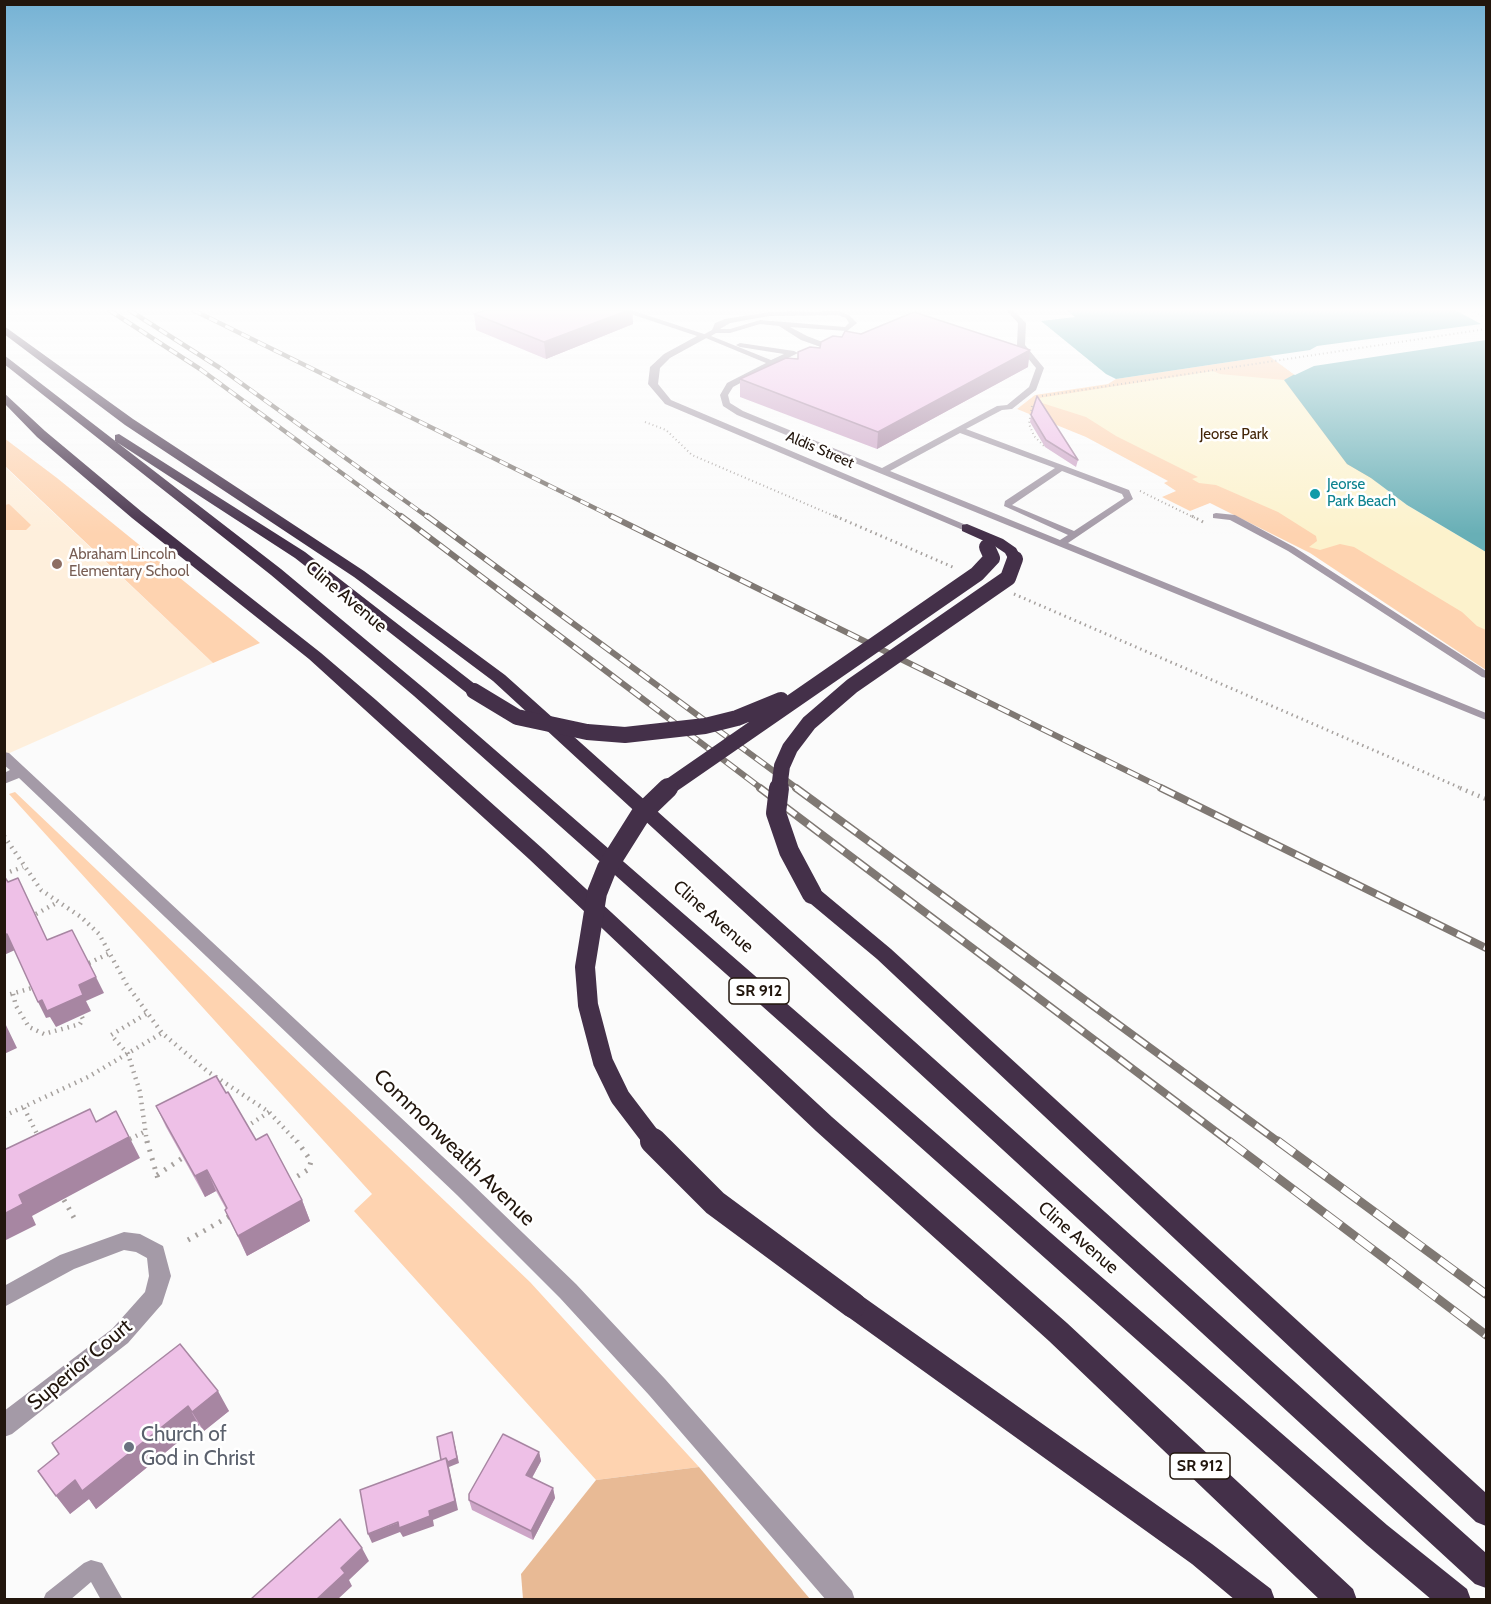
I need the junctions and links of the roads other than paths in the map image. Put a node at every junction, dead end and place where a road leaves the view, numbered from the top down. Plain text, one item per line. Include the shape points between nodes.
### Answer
1 (38, 385) edge
2 (78, 385) edge
3 (654, 385) edge
4 (734, 385) edge
5 (1035, 385) edge
6 (51, 395) junction
7 (4, 396) edge
8 (4, 413) edge
9 (960, 430) junction
10 (41, 434) junction
11 (1061, 468) junction
12 (883, 471) junction
13 (1216, 516) dead end
14 (967, 528) junction
15 (1075, 534) junction
16 (1061, 543) junction
17 (1486, 675) edge
18 (821, 683) junction
19 (1486, 717) edge
20 (4, 756) edge
21 (12, 776) edge
22 (4, 1297) edge
23 (4, 1426) edge
24 (1486, 1512) edge
25 (1486, 1573) edge
26 (53, 1599) edge
27 (113, 1599) edge
28 (843, 1599) edge
29 (1260, 1599) edge
30 (1342, 1599) edge
31 (1456, 1599) edge

1 - 6 highway, Cline Avenue / SR 912
2 - 25 highway via 359,574 499,678
3 - 14 street, Aldis Street via 668,402
4 - 12 lane via 724,398 729,407
5 - 9 lane via 1021,399
6 - 18 highway, bridge via 300,555 474,692 517,717 576,730 625,735 665,732 722,722
6 - 31 highway, Cline Avenue / SR 912 via 276,572 420,693 1359,1519
7 - 10 highway, SR 912
8 - 10 highway
9 - 11 lane
9 - 12 lane
10 - 30 highway, SR 912 via 379,712 824,1124 1058,1332
11 - 15 lane via 1008,506
11 - 15 lane via 1125,492 1130,498
12 - 16 lane
13 - 17 lane via 1232,518 1291,549
14 - 18 highway, bridge via 987,547 992,558 978,574
14 - 24 highway, bridge via 1011,551 1015,559 1008,578 852,686 809,723 782,766 776,813 789,851 812,894 884,954
15 - 16 lane
16 - 19 lane
18 - 29 highway, bridge via 667,788 641,814 607,868 597,893 585,967 592,1028 603,1062 620,1097 645,1133 715,1203
20 - 21 street, Commonwealth Avenue
21 - 28 street, Commonwealth Avenue via 464,1189 568,1291
22 - 23 street, Superior Court via 67,1262 124,1241 140,1243 156,1253 160,1276 154,1297 120,1336
26 - 27 lane via 95,1569

